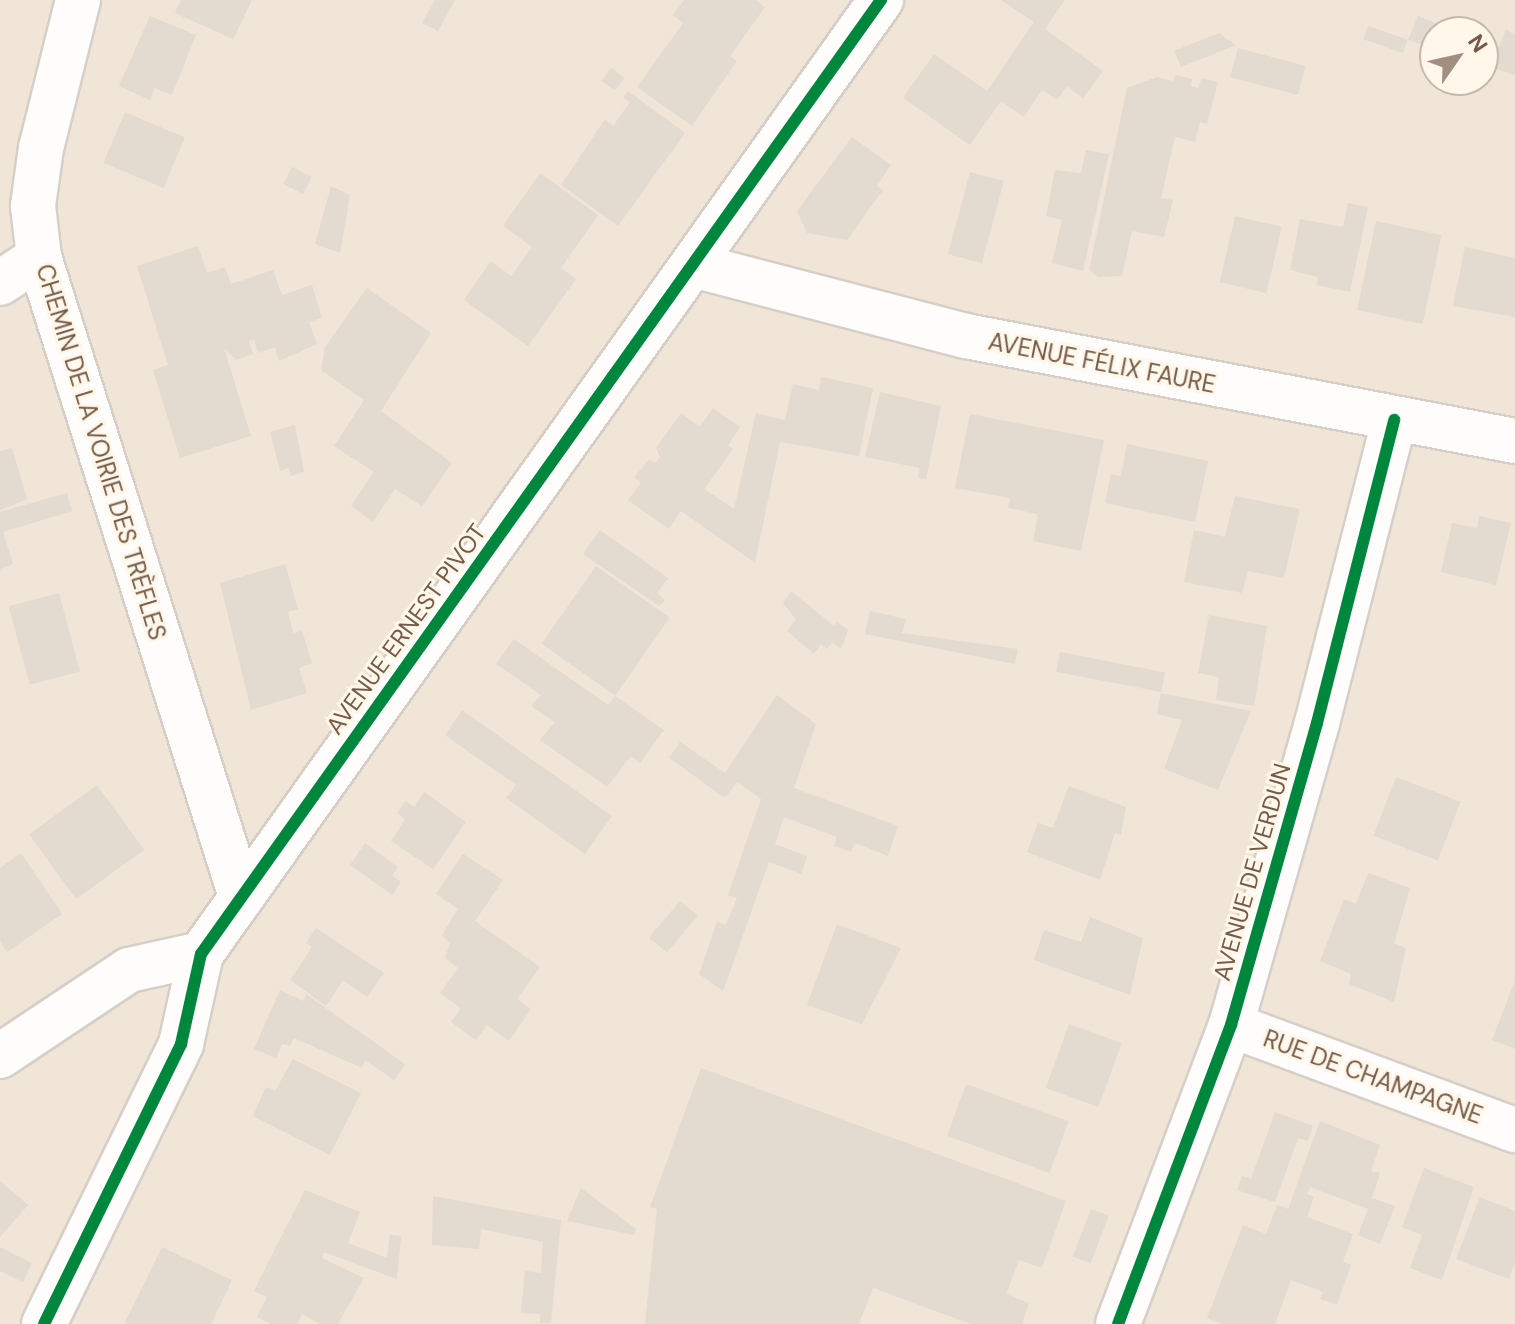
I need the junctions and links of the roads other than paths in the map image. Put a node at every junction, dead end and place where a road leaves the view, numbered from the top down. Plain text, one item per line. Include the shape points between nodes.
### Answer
1 (78, 0) edge
2 (881, 0) edge
3 (39, 257) junction
4 (693, 265) junction
5 (0, 283) edge
6 (1394, 420) junction
7 (1515, 441) edge
8 (241, 897) junction
9 (201, 954) junction
10 (1231, 1025) junction
11 (0, 1056) edge
12 (1515, 1130) edge
13 (44, 1324) edge
14 (1118, 1324) edge

1 - 3 street, CHEMIN DE LA VOIRIE DES TRÈFLES via 41,148 33,206
2 - 4 street, AVENUE ERNEST PIVOT
3 - 5 street
3 - 8 street, CHEMIN DE LA VOIRIE DES TRÈFLES
4 - 6 street, AVENUE FÉLIX FAURE via 966,336
4 - 8 street, AVENUE ERNEST PIVOT
6 - 7 street, AVENUE FÉLIX FAURE
6 - 10 street, AVENUE DE VERDUN via 1317,723
8 - 9 street, AVENUE ERNEST PIVOT
9 - 11 street via 129,970
9 - 13 street, AVENUE ERNEST PIVOT via 181,1044
10 - 12 street, RUE DE CHAMPAGNE
10 - 14 street, AVENUE DE VERDUN

